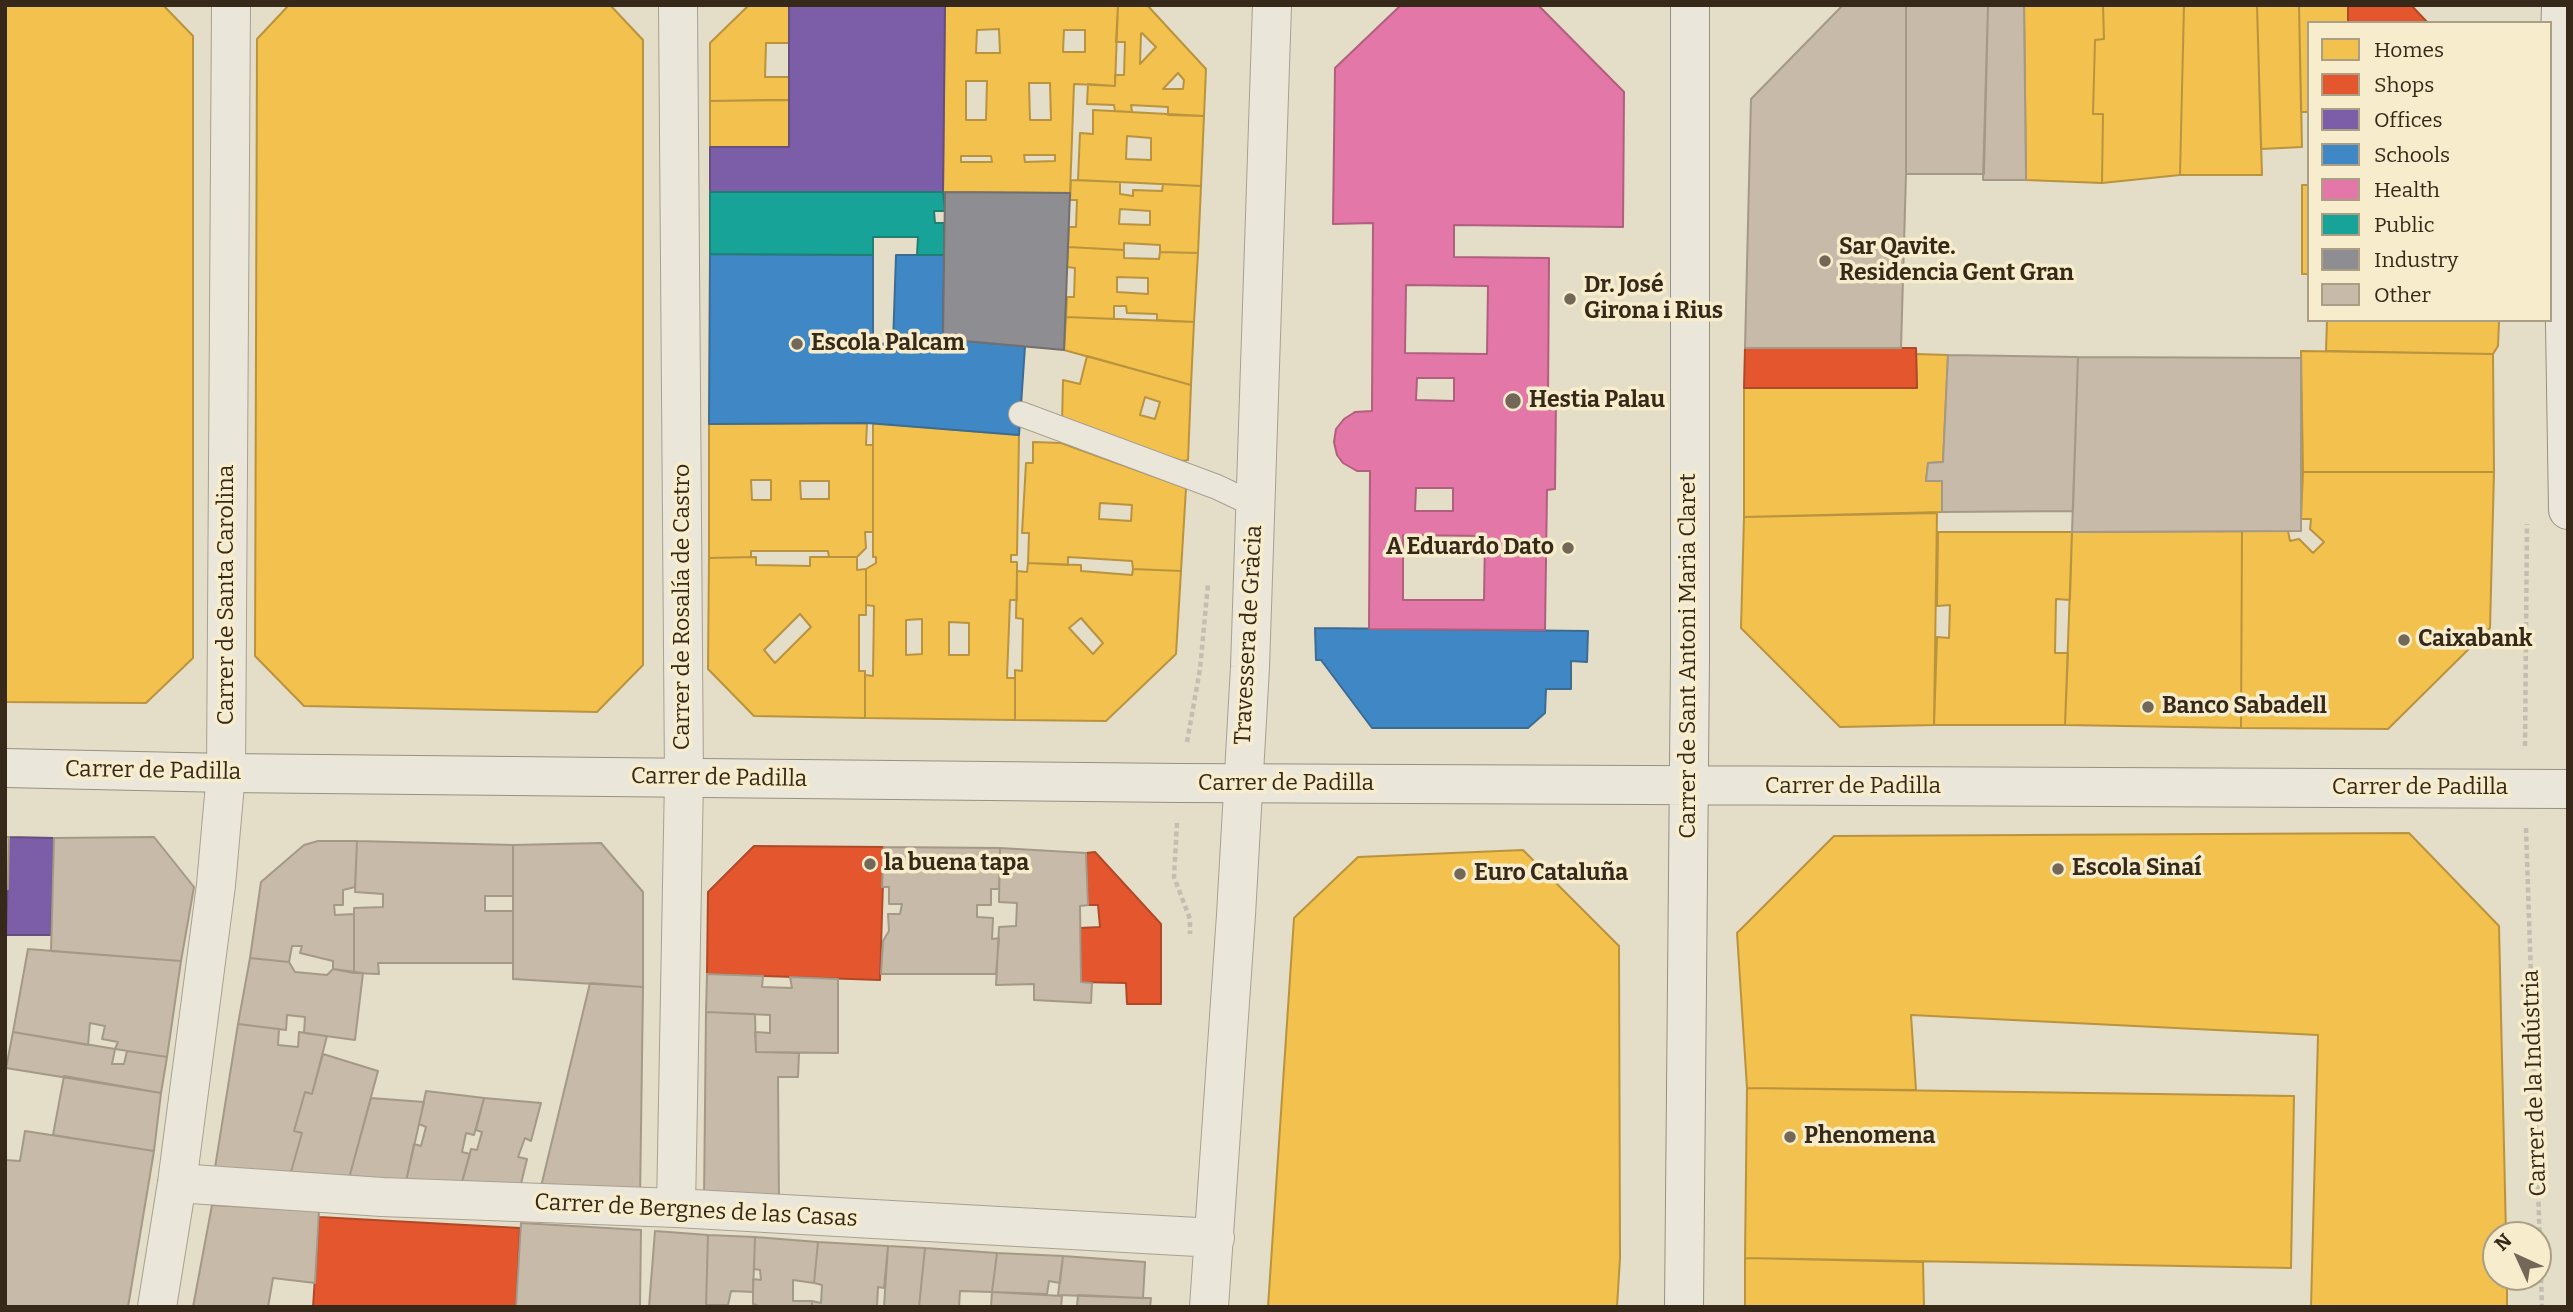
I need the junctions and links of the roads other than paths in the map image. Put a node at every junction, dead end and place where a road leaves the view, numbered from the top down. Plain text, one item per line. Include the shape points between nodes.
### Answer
1 (231, 5) edge
2 (678, 5) edge
3 (1272, 5) edge
4 (1690, 5) edge
5 (2561, 5) edge
6 (1021, 414) dead end
7 (1255, 505) junction
8 (2568, 510) edge
9 (5, 768) edge
10 (226, 773) junction
11 (684, 778) junction
12 (1242, 783) junction
13 (1689, 786) junction
14 (2568, 789) edge
15 (177, 1183) junction
16 (677, 1208) junction
17 (1214, 1238) junction
18 (157, 1307) edge
19 (1209, 1307) edge
20 (1684, 1307) edge

1 - 10 street, Carrer de Santa Carolina
2 - 11 street, Carrer de Rosalía de Castro
3 - 7 street, Travessera de Gràcia
4 - 13 street, Carrer de Sant Antoni Maria Claret
5 - 8 street
6 - 7 lane
7 - 12 street, Travessera de Gràcia
9 - 10 street, Carrer de Padilla
10 - 11 street, Carrer de Padilla
10 - 15 street, Carrer de Santa Carolina
11 - 12 street, Carrer de Padilla
11 - 16 street, Carrer de Rosalía de Castro
12 - 13 street, Carrer de Padilla
12 - 17 street, Travessera de Gràcia
13 - 14 street, Carrer de Padilla
13 - 20 street, Carrer de Sant Antoni Maria Claret
15 - 16 street, Carrer de Bergnes de las Casas via 382,1197
15 - 18 street, Carrer de Santa Carolina
16 - 17 street, Carrer de Bergnes de las Casas
17 - 19 street, Travessera de Gràcia

